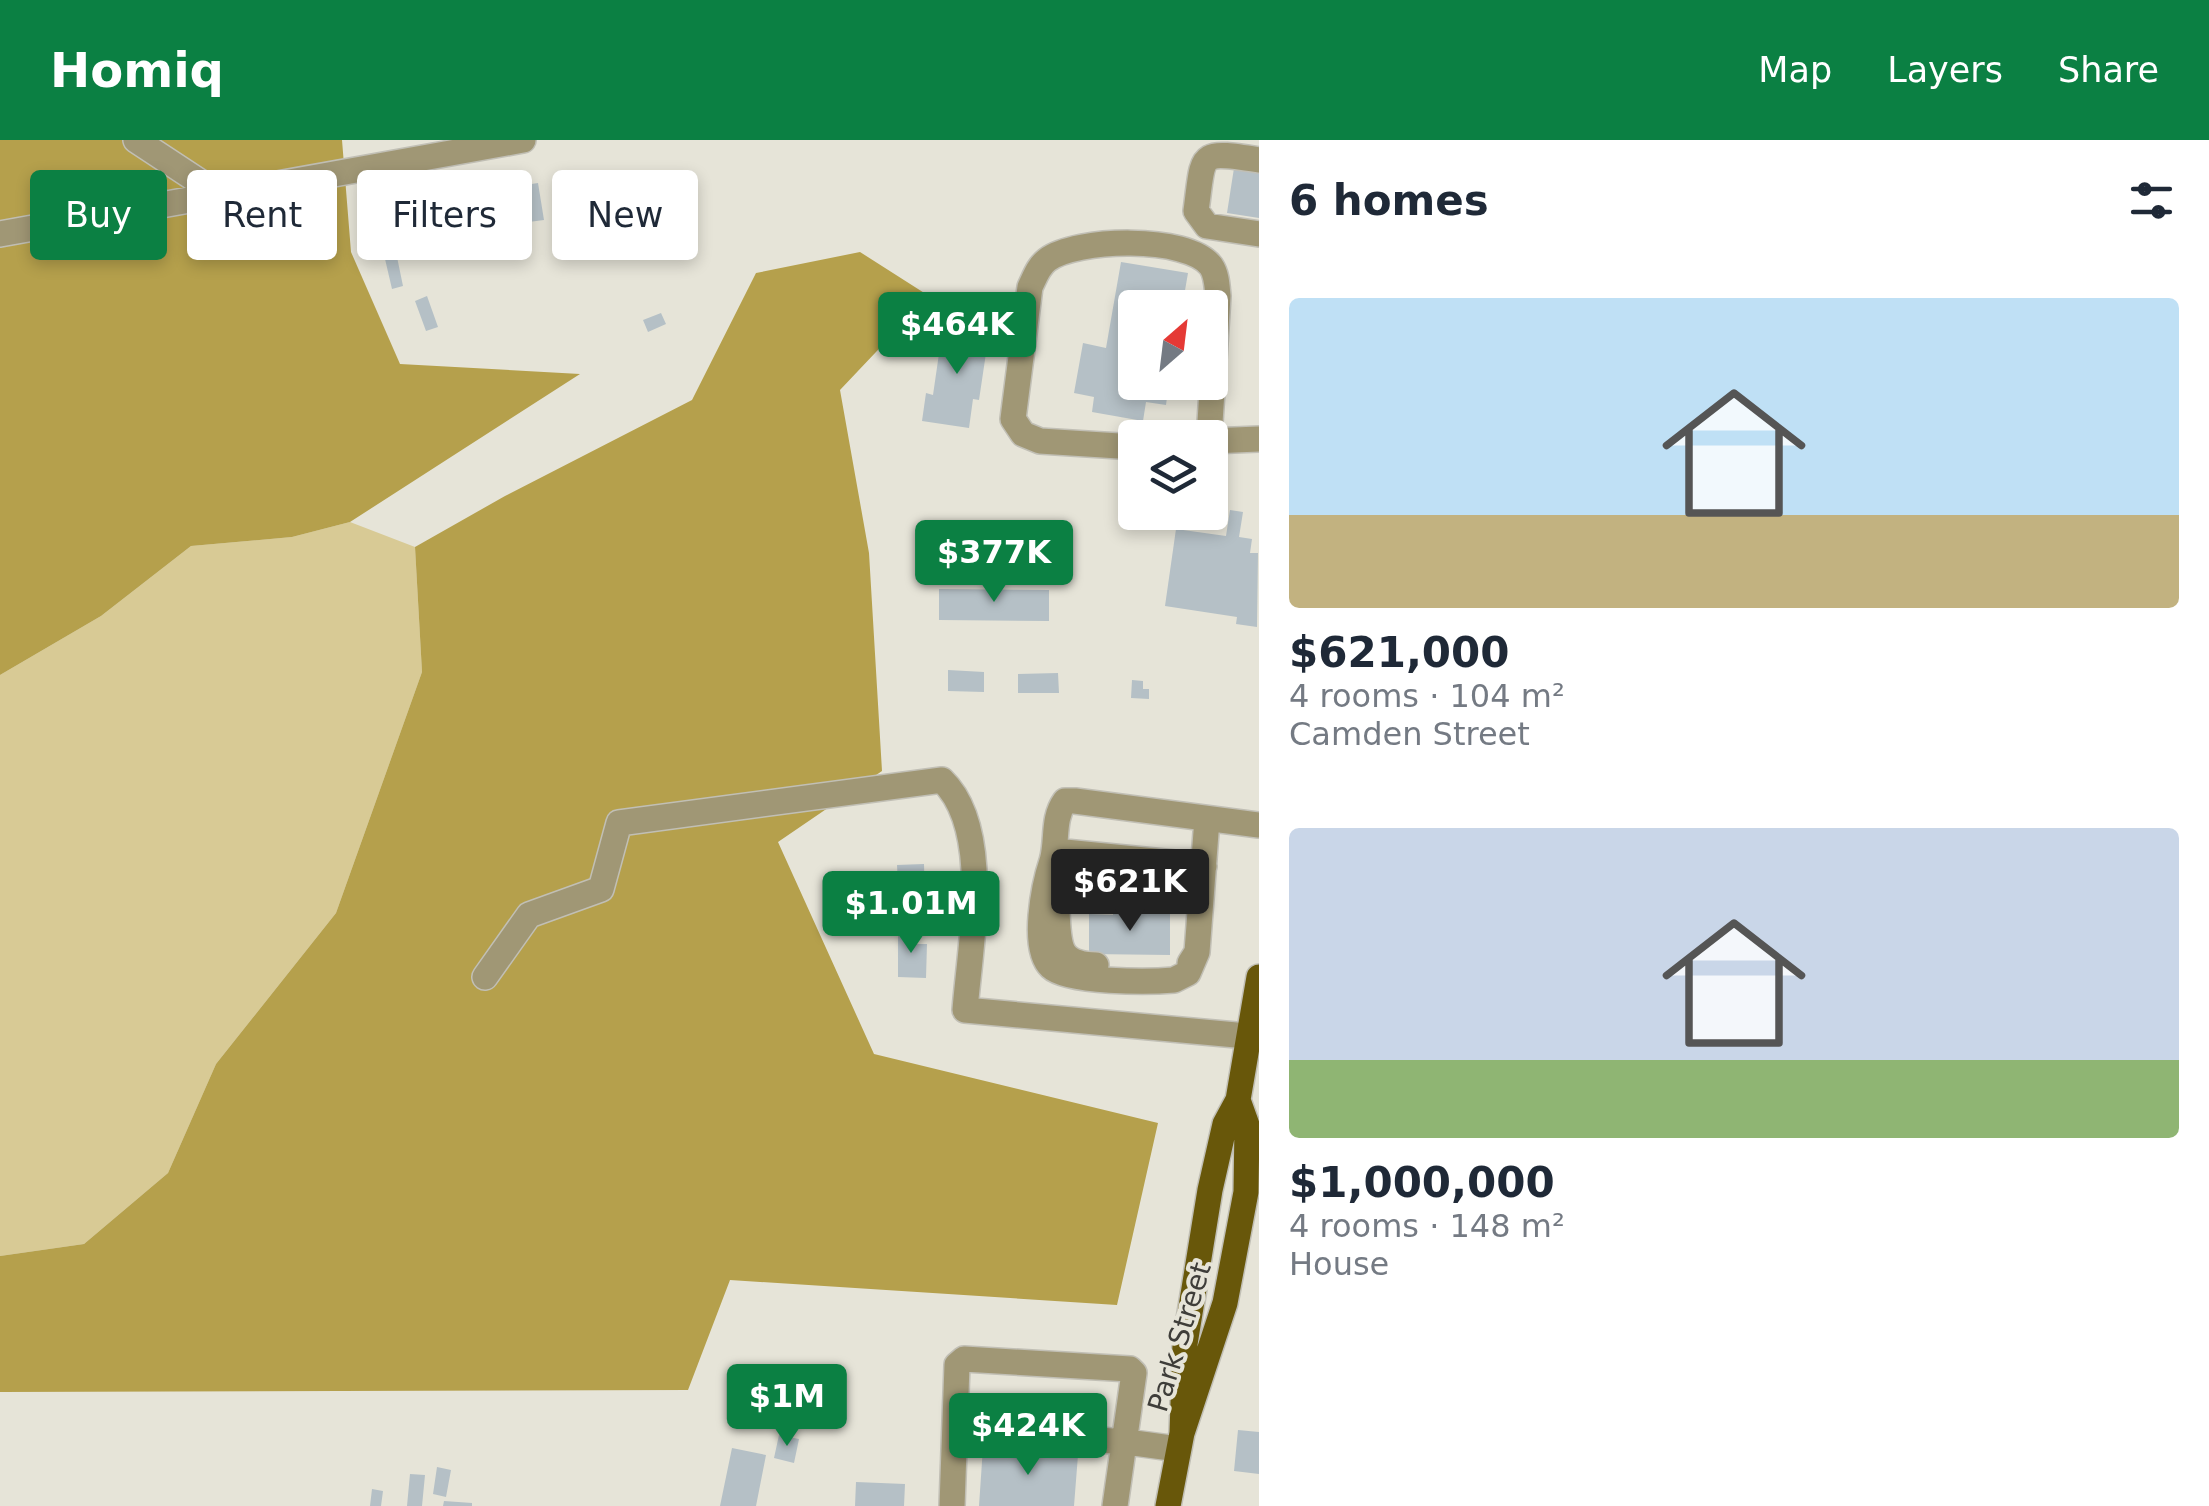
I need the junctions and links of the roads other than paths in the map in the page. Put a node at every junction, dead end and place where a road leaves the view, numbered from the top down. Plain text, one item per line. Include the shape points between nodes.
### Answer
1 (136, 140) edge
2 (523, 140) edge
3 (1259, 160) edge
4 (337, 173) edge
5 (187, 174) edge
6 (187, 200) edge
7 (0, 234) edge
8 (1259, 234) edge
9 (1210, 420) edge
10 (1228, 439) edge
11 (1259, 439) edge
12 (1118, 446) edge
13 (1207, 819) junction
14 (1259, 826) edge
15 (1055, 851) junction
16 (1204, 866) junction
17 (1162, 974) junction
18 (486, 977) dead end
19 (1259, 978) edge
20 (1158, 1026) junction
21 (1247, 1036) junction
22 (1238, 1100) junction
23 (955, 1430) junction
24 (1180, 1441) junction
25 (1127, 1442) junction
26 (952, 1506) edge
27 (1116, 1506) edge
28 (1168, 1506) edge

1 - 5 street
2 - 4 street
3 - 8 street via 1209,156 1196,211 1207,226
6 - 7 street
9 - 12 street via 1218,296 1209,262 1172,246 1072,249 1048,259 1030,287 1013,420 1040,441
10 - 11 street
13 - 14 street
13 - 15 street via 1065,801 1058,810
13 - 16 street
15 - 16 street
15 - 17 street via 1058,944 1065,956 1080,965
16 - 17 street via 1196,952 1182,968
17 - 20 street
18 - 20 street via 530,915 601,889 619,822 942,780 957,794 968,823 975,878 965,1010
19 - 21 main road, Park Street
20 - 21 street
21 - 22 main road, Park Street
22 - 24 main road, Park Street via 1225,1124 1210,1190 1185,1344
22 - 24 main road, Park Street via 1248,1125 1246,1192 1226,1303
23 - 25 street
23 - 25 street via 959,1360 1130,1369 1135,1377
23 - 26 street
24 - 25 street
24 - 28 main road
25 - 27 street

